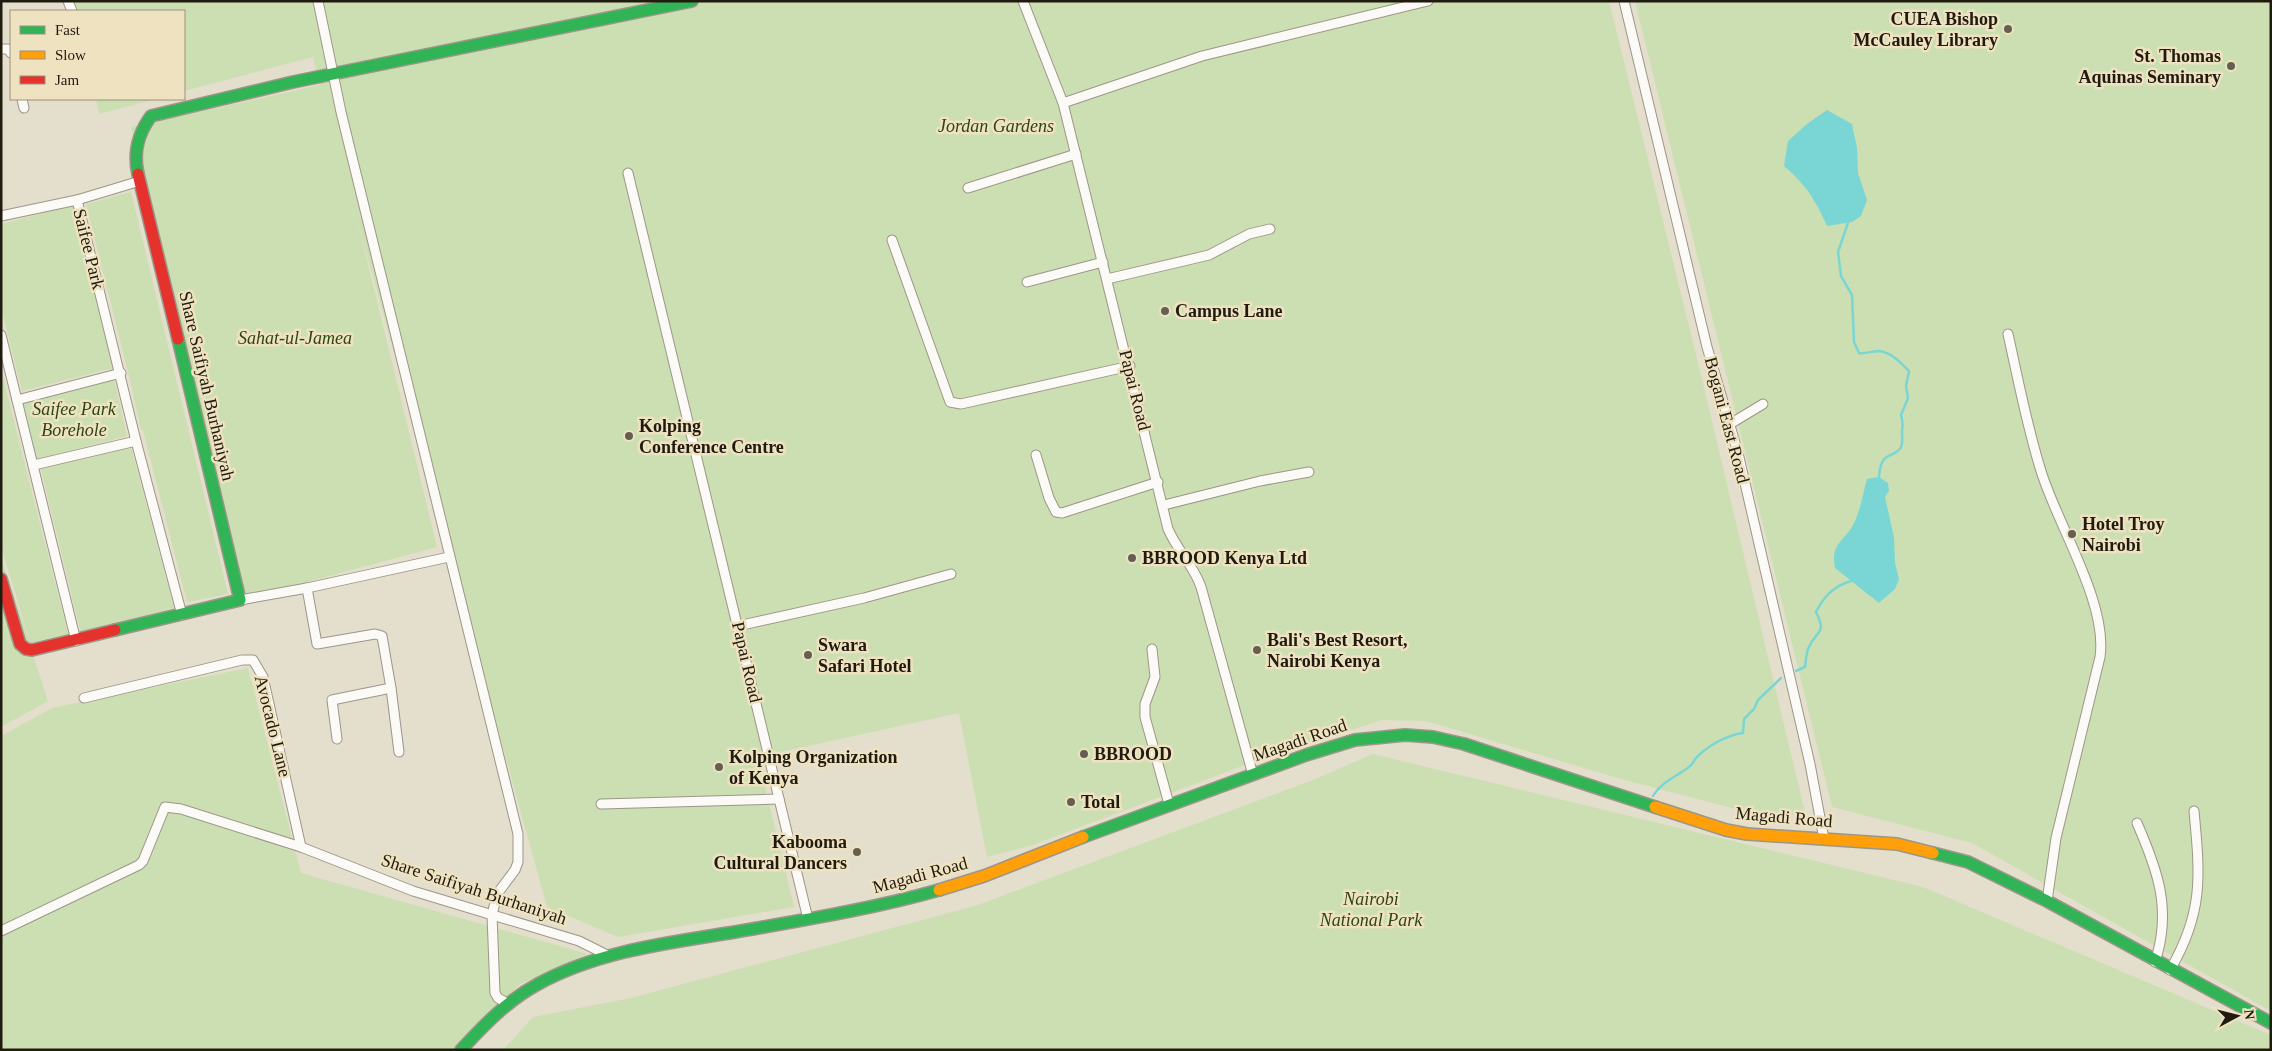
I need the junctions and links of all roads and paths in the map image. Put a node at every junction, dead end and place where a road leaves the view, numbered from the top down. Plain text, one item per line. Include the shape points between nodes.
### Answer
1 (318, 1) edge
2 (692, 1) edge
3 (1023, 1) edge
4 (1428, 1) edge
5 (1624, 1) edge
6 (332, 74) junction
7 (1063, 102) junction
8 (1076, 154) junction
9 (628, 173) dead end
10 (140, 181) junction
11 (968, 188) dead end
12 (77, 200) junction
13 (1, 216) edge
14 (1270, 229) dead end
15 (892, 240) dead end
16 (1103, 262) junction
17 (1107, 279) junction
18 (1027, 282) dead end
19 (2008, 334) dead end
20 (1, 335) edge
21 (1130, 366) junction
22 (121, 373) junction
23 (17, 400) junction
24 (1764, 404) dead end
25 (1730, 424) junction
26 (136, 441) junction
27 (1036, 455) dead end
28 (34, 465) junction
29 (1310, 472) dead end
30 (1158, 482) junction
31 (1164, 506) junction
32 (449, 557) junction
33 (951, 574) dead end
34 (1, 578) edge
35 (307, 588) junction
36 (240, 600) junction
37 (182, 615) junction
38 (738, 626) junction
39 (76, 641) junction
40 (1152, 650) dead end
41 (391, 688) junction
42 (84, 698) dead end
43 (337, 739) dead end
44 (399, 752) dead end
45 (1253, 775) junction
46 (780, 799) junction
47 (601, 804) dead end
48 (1169, 804) junction
49 (2194, 810) dead end
50 (2138, 823) dead end
51 (1824, 839) junction
52 (301, 847) junction
53 (2047, 901) junction
54 (492, 916) junction
55 (808, 919) junction
56 (1, 931) edge
57 (607, 955) junction
58 (2155, 962) junction
59 (2170, 970) junction
60 (507, 1003) junction
61 (2271, 1023) edge
62 (461, 1050) edge

1 - 6 street
2 - 6 main road
3 - 7 street, Papai Road
4 - 7 street via 1202,56
5 - 25 street, Bogani East Road via 1707,347
6 - 10 main road, Share Saifiyah Burhaniyah via 151,116 135,151
6 - 32 street
7 - 8 street, Papai Road
8 - 11 street
8 - 16 street, Papai Road
9 - 38 street, Papai Road
10 - 12 street
10 - 36 main road, Share Saifiyah Burhaniyah
12 - 13 street, Saifee Park
12 - 22 street, Saifee Park
14 - 17 street via 1249,234 1209,255
15 - 21 street via 946,398 953,404
16 - 17 street, Papai Road
16 - 18 street
17 - 21 street, Papai Road
19 - 53 street via 2040,470 2083,575 2101,629 2100,657 2056,838
20 - 23 street
21 - 30 street, Papai Road
22 - 23 street
22 - 26 street, Saifee Park
23 - 28 street
24 - 25 street
25 - 51 street, Bogani East Road via 1810,764
26 - 28 street
26 - 37 street, Saifee Park
27 - 30 street via 1056,512
28 - 39 street
29 - 31 street via 1260,481
30 - 31 street, Papai Road
31 - 45 street, Papai Road via 1172,538 1201,587
32 - 35 street
32 - 54 street via 518,834 518,862 497,894
33 - 38 street via 864,598
34 - 39 main road via 20,644 32,650
35 - 36 street
35 - 41 street via 317,644 380,635
36 - 37 main road
37 - 39 main road
38 - 46 street, Papai Road
40 - 48 street via 1154,677 1145,704 1145,717
41 - 43 street via 332,700
41 - 44 street
42 - 52 street, Avocado Lane via 253,660 263,676
45 - 48 main road, Magadi Road
45 - 51 main road, Magadi Road via 1336,744 1388,734 1421,735 1464,744 1726,830
46 - 47 street
46 - 55 street, Papai Road
48 - 55 main road, Magadi Road via 959,885
49 - 59 street via 2198,851 2197,905 2192,926
50 - 58 street via 2154,860 2163,913 2162,940
51 - 53 main road, Magadi Road via 1887,843 1928,850 1968,862
52 - 54 street, Share Saifiyah Burhaniyah via 413,891
52 - 56 street, Share Saifiyah Burhaniyah via 181,809 165,807 139,865
53 - 58 main road, Magadi Road
54 - 57 street, Share Saifiyah Burhaniyah via 579,940
54 - 60 street via 495,992
55 - 57 main road, Magadi Road
57 - 60 main road, Magadi Road via 542,980
58 - 59 main road, Magadi Road
59 - 61 main road, Magadi Road
60 - 62 main road, Magadi Road

